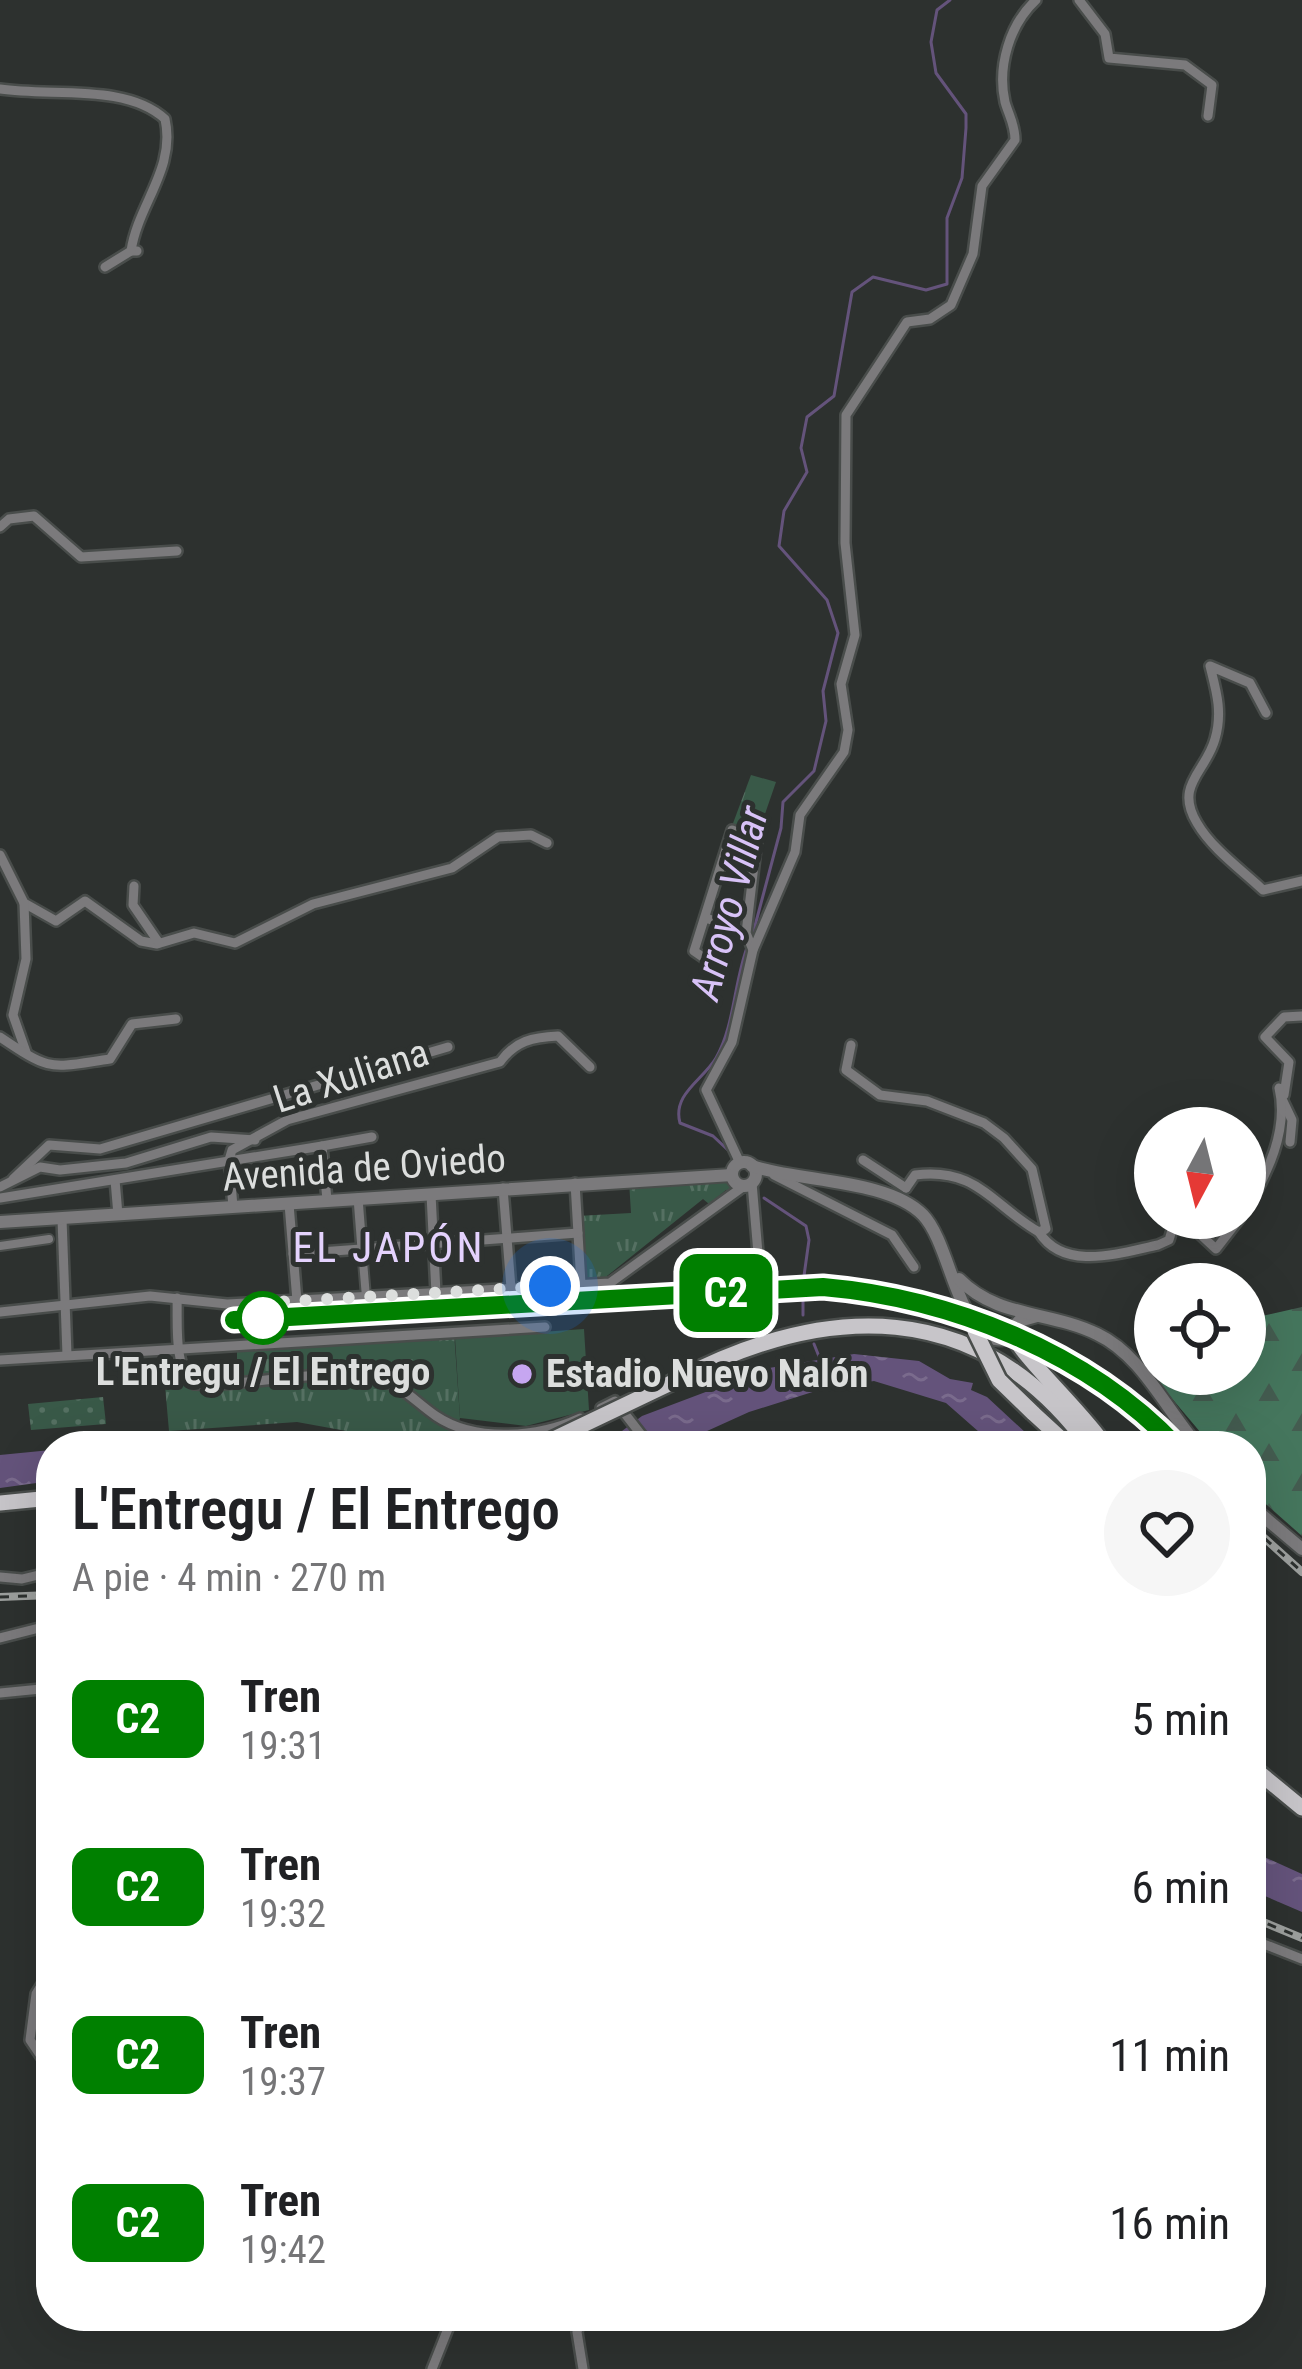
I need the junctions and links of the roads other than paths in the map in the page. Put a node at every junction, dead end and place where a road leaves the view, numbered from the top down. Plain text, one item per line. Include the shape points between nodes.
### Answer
1 (1036, 0) edge
2 (1079, 0) edge
3 (0, 89) edge
4 (1208, 116) dead end
5 (106, 267) dead end
6 (0, 527) edge
7 (177, 551) dead end
8 (1266, 713) dead end
9 (547, 844) dead end
10 (0, 855) edge
11 (1302, 881) edge
12 (134, 886) dead end
13 (25, 903) junction
14 (706, 919) junction
15 (159, 943) junction
16 (751, 945) junction
17 (1302, 1016) edge
18 (176, 1018) dead end
19 (0, 1037) edge
20 (851, 1045) dead end
21 (448, 1046) dead end
22 (26, 1052) junction
23 (590, 1067) dead end
24 (1282, 1096) junction
25 (372, 1136) dead end
26 (255, 1140) junction
27 (1289, 1142) dead end
28 (322, 1146) junction
29 (229, 1160) junction
30 (862, 1160) dead end
31 (1266, 1171) edge
32 (780, 1175) junction
33 (743, 1178) junction
34 (14, 1179) junction
35 (115, 1180) junction
36 (575, 1183) junction
37 (0, 1187) edge
38 (503, 1188) junction
39 (906, 1188) junction
40 (430, 1194) junction
41 (0, 1198) edge
42 (358, 1198) junction
43 (327, 1200) junction
44 (289, 1204) junction
45 (911, 1205) junction
46 (233, 1207) junction
47 (118, 1215) junction
48 (0, 1222) edge
49 (58, 1231) junction
50 (1040, 1232) junction
51 (578, 1233) junction
52 (507, 1238) junction
53 (1164, 1239) edge
54 (434, 1243) junction
55 (0, 1246) edge
56 (362, 1249) junction
57 (293, 1254) junction
58 (914, 1267) dead end
59 (954, 1274) junction
60 (741, 1278) dead end
61 (581, 1285) junction
62 (511, 1288) junction
63 (436, 1293) junction
64 (173, 1297) junction
65 (366, 1297) junction
66 (297, 1300) junction
67 (64, 1304) junction
68 (1002, 1309) junction
69 (0, 1312) edge
70 (1037, 1316) junction
71 (545, 1327) dead end
72 (980, 1328) junction
73 (1013, 1330) junction
74 (180, 1349) junction
75 (67, 1355) junction
76 (0, 1360) edge
77 (478, 1431) edge
78 (478, 1431) edge
79 (570, 1431) edge
80 (639, 1431) edge
81 (1053, 1431) edge
82 (1077, 1431) edge
83 (1094, 1431) edge
84 (1185, 1431) edge
85 (36, 1499) edge
86 (0, 1503) edge
87 (1266, 1519) edge
88 (1302, 1550) edge
89 (36, 1576) edge
90 (0, 1577) edge
91 (36, 1629) edge
92 (0, 1638) edge
93 (36, 1689) edge
94 (0, 1693) edge
95 (1266, 1778) edge
96 (1302, 1808) edge
97 (1266, 1945) edge
98 (1302, 1959) edge
99 (36, 1994) edge
100 (36, 2049) edge
101 (447, 2331) edge
102 (577, 2331) edge
103 (432, 2369) edge
104 (583, 2369) edge

1 - 16 street via 1019,16 1007,49 1004,97 1015,140 982,186 968,274 942,313 907,322 846,415 844,543 855,635 841,684 848,730 829,779 800,815 795,851
2 - 4 street via 1105,34 1109,58 1197,69 1212,85
3 - 5 street via 117,98 150,105 165,119 164,168 134,251
6 - 7 street via 34,516 81,557
8 - 11 street via 1250,683 1210,666 1218,726 1188,800 1202,831 1263,890
9 - 15 street via 531,835 498,837 452,868 313,904 244,942 194,933
10 - 13 street
12 - 15 street via 134,905
13 - 15 street via 56,921 85,901 141,941
13 - 22 street via 26,959 13,1015
14 - 14 street via 724,924 720,958 710,962 694,951
14 - 16 street via 732,830 757,840
16 - 33 street via 732,1042 706,1090
17 - 24 street via 1284,1018 1265,1036 1288,1062
18 - 22 street via 127,1026 105,1060 40,1065
19 - 22 street
20 - 50 street via 846,1070 880,1095 927,1100 984,1123 1019,1152 1040,1196
21 - 34 street, La Xuliana via 100,1149 49,1144
23 - 26 street, La Xuliana via 559,1036 516,1044 500,1062 286,1120
24 - 27 street via 1293,1123
24 - 31 street
25 - 28 street
26 - 29 street, La Xuliana via 232,1150
26 - 34 street via 211,1137 160,1156 40,1167
28 - 29 street
28 - 43 street
29 - 35 street
29 - 46 street
30 - 39 street
32 - 33 street, Avenida de Oviedo
32 - 45 street, Avenida de Oviedo
32 - 58 street via 892,1235
33 - 36 street, Avenida de Oviedo
33 - 60 street via 759,1265
33 - 61 street via 616,1282
34 - 37 street
35 - 41 street
35 - 47 street
36 - 38 street, Avenida de Oviedo
36 - 51 street
38 - 40 street, Avenida de Oviedo
38 - 52 street
39 - 45 street
39 - 50 street via 915,1175 965,1178
40 - 42 street, Avenida de Oviedo
40 - 54 street
42 - 43 street, Avenida de Oviedo
42 - 56 street
43 - 44 street, Avenida de Oviedo
44 - 46 street, Avenida de Oviedo
44 - 57 street
45 - 59 street via 934,1228
46 - 47 street, Avenida de Oviedo
47 - 49 street, Avenida de Oviedo
48 - 49 street, Avenida de Oviedo
49 - 55 street
49 - 67 street
50 - 53 street via 1070,1257
51 - 52 street
51 - 61 street
52 - 54 street
52 - 62 street
54 - 56 street
54 - 63 street
56 - 57 street
56 - 65 street
57 - 66 street
59 - 68 street
59 - 72 street
61 - 62 street
62 - 63 street
63 - 65 street
64 - 66 street
64 - 67 street
64 - 74 street
65 - 66 street
67 - 69 street
67 - 75 street
68 - 70 street
68 - 72 street
68 - 73 street
70 - 73 street
70 - 84 street via 1112,1343
71 - 74 street
72 - 73 street via 1000,1341
72 - 81 main road, bridge via 999,1380
73 - 83 main road via 1019,1349
74 - 75 street
74 - 77 street via 184,1376 194,1384 372,1377 445,1421
75 - 76 street
78 - 80 street via 546,1430 615,1401
79 - 82 main road, bridge via 776,1335 835,1325 943,1338 1000,1364
85 - 86 main road
87 - 88 street
89 - 90 street
91 - 92 street
93 - 94 street
95 - 96 main road
97 - 98 street
99 - 100 street
101 - 103 street
102 - 104 street

